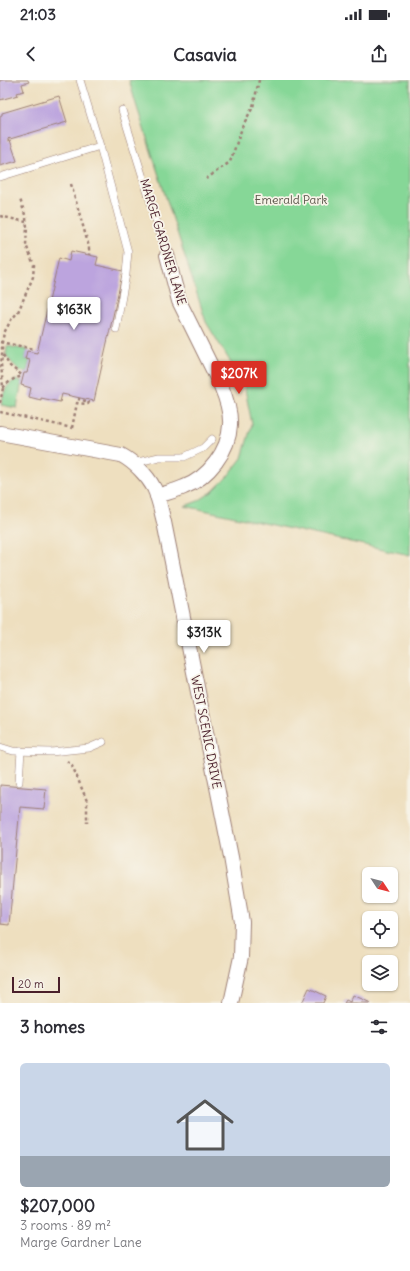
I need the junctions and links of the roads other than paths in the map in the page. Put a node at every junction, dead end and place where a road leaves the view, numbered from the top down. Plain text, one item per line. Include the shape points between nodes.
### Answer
1 (80, 80) edge
2 (122, 110) dead end
3 (100, 146) junction
4 (0, 177) edge
5 (167, 255) joint
6 (116, 329) dead end
7 (0, 433) edge
8 (212, 439) dead end
9 (134, 463) junction
10 (157, 496) junction
11 (103, 742) dead end
12 (0, 747) edge
13 (21, 751) junction
14 (19, 782) dead end
15 (231, 1003) edge

1 - 3 lane
2 - 5 lane, MARGE GARDNER LANE
3 - 4 lane
3 - 6 lane via 128,252
5 - 10 street, MARGE GARDNER LANE via 179,301 226,398 230,424 225,446 203,475 184,487
7 - 9 street, WEST SCENIC DRIVE via 121,455
8 - 9 lane via 203,448 184,457 159,457
9 - 10 street, WEST SCENIC DRIVE via 151,483
10 - 15 street, WEST SCENIC DRIVE via 242,922 241,957
11 - 13 lane via 89,748 53,752
12 - 13 lane
13 - 14 lane

